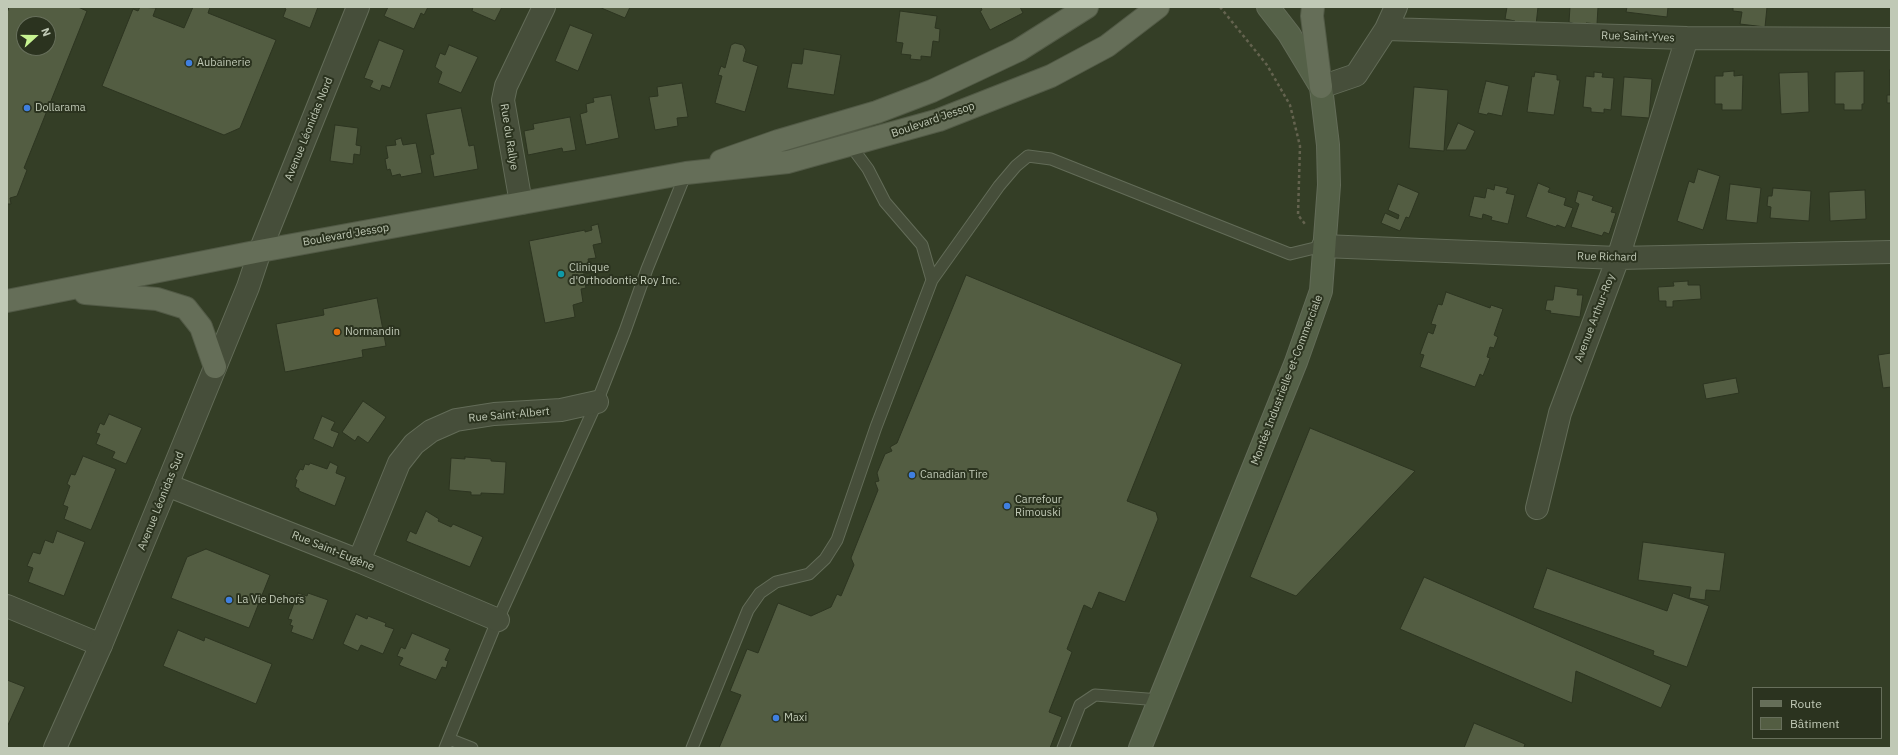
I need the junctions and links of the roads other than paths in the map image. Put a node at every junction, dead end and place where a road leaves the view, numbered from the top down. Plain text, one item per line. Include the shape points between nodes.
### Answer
1 (358, 7) edge
2 (544, 7) edge
3 (1087, 7) edge
4 (1158, 7) edge
5 (1268, 7) edge
6 (1313, 7) edge
7 (1396, 7) edge
8 (1386, 29) junction
9 (1687, 38) junction
10 (1891, 38) edge
11 (1321, 87) junction
12 (851, 146) junction
13 (686, 173) junction
14 (521, 203) junction
15 (1323, 246) junction
16 (260, 251) junction
17 (1891, 252) edge
18 (1618, 258) junction
19 (932, 280) junction
20 (56, 291) junction
21 (7, 301) edge
22 (215, 366) junction
23 (597, 402) junction
24 (168, 485) junction
25 (1537, 508) dead end
26 (358, 561) junction
27 (7, 606) edge
28 (498, 620) junction
29 (101, 645) junction
30 (1160, 700) junction
31 (447, 743) edge
32 (55, 748) edge
33 (472, 748) edge
34 (692, 748) edge
35 (1063, 748) edge
36 (1140, 748) edge

1 - 16 street, Avenue Léonidas Nord
2 - 14 street, Rue du Rallye via 506,86 503,100
3 - 13 main road, Boulevard Jessop via 1019,50 932,91 877,112 778,141
4 - 12 main road, Boulevard Jessop via 1107,46 1051,76 939,120
5 - 11 main road, Montée Industrielle-et-Commerciale via 1289,34
6 - 11 main road
7 - 8 street
8 - 9 street, Rue Saint-Yves
8 - 11 street via 1356,75
9 - 10 street, Rue Saint-Yves
9 - 18 street, Avenue Arthur-Roy
11 - 15 main road, Montée Industrielle-et-Commerciale via 1329,178
12 - 13 main road, Boulevard Jessop via 788,162
12 - 19 lane via 868,169 885,202 922,244
13 - 14 main road, Boulevard Jessop
13 - 23 lane
14 - 16 main road, Boulevard Jessop
15 - 18 street, Rue Richard
15 - 19 lane via 1290,254 1051,159 1028,156 999,186
15 - 30 main road, Montée Industrielle-et-Commerciale via 1321,290 1296,362
16 - 20 main road, Boulevard Jessop
16 - 22 street, Avenue Léonidas Sud
17 - 18 street, Rue Richard
18 - 25 street, Avenue Arthur-Roy via 1560,413
19 - 34 lane via 876,427 837,540 825,560 809,574 776,582 760,592 748,610
20 - 21 main road, Boulevard Jessop
20 - 22 main road via 157,299 186,308 201,327
22 - 24 street, Avenue Léonidas Sud
23 - 26 street, Rue Saint-Albert via 561,410 494,414 456,420 431,431 414,444 399,463
23 - 28 lane
24 - 26 street, Rue Saint-Eugène
24 - 29 street, Avenue Léonidas Sud
26 - 28 street, Rue Saint-Eugène
27 - 29 street
28 - 31 lane
29 - 32 street, Avenue Léonidas Sud
30 - 35 lane via 1095,695 1080,705
30 - 36 main road, Montée Industrielle-et-Commerciale
31 - 33 lane

